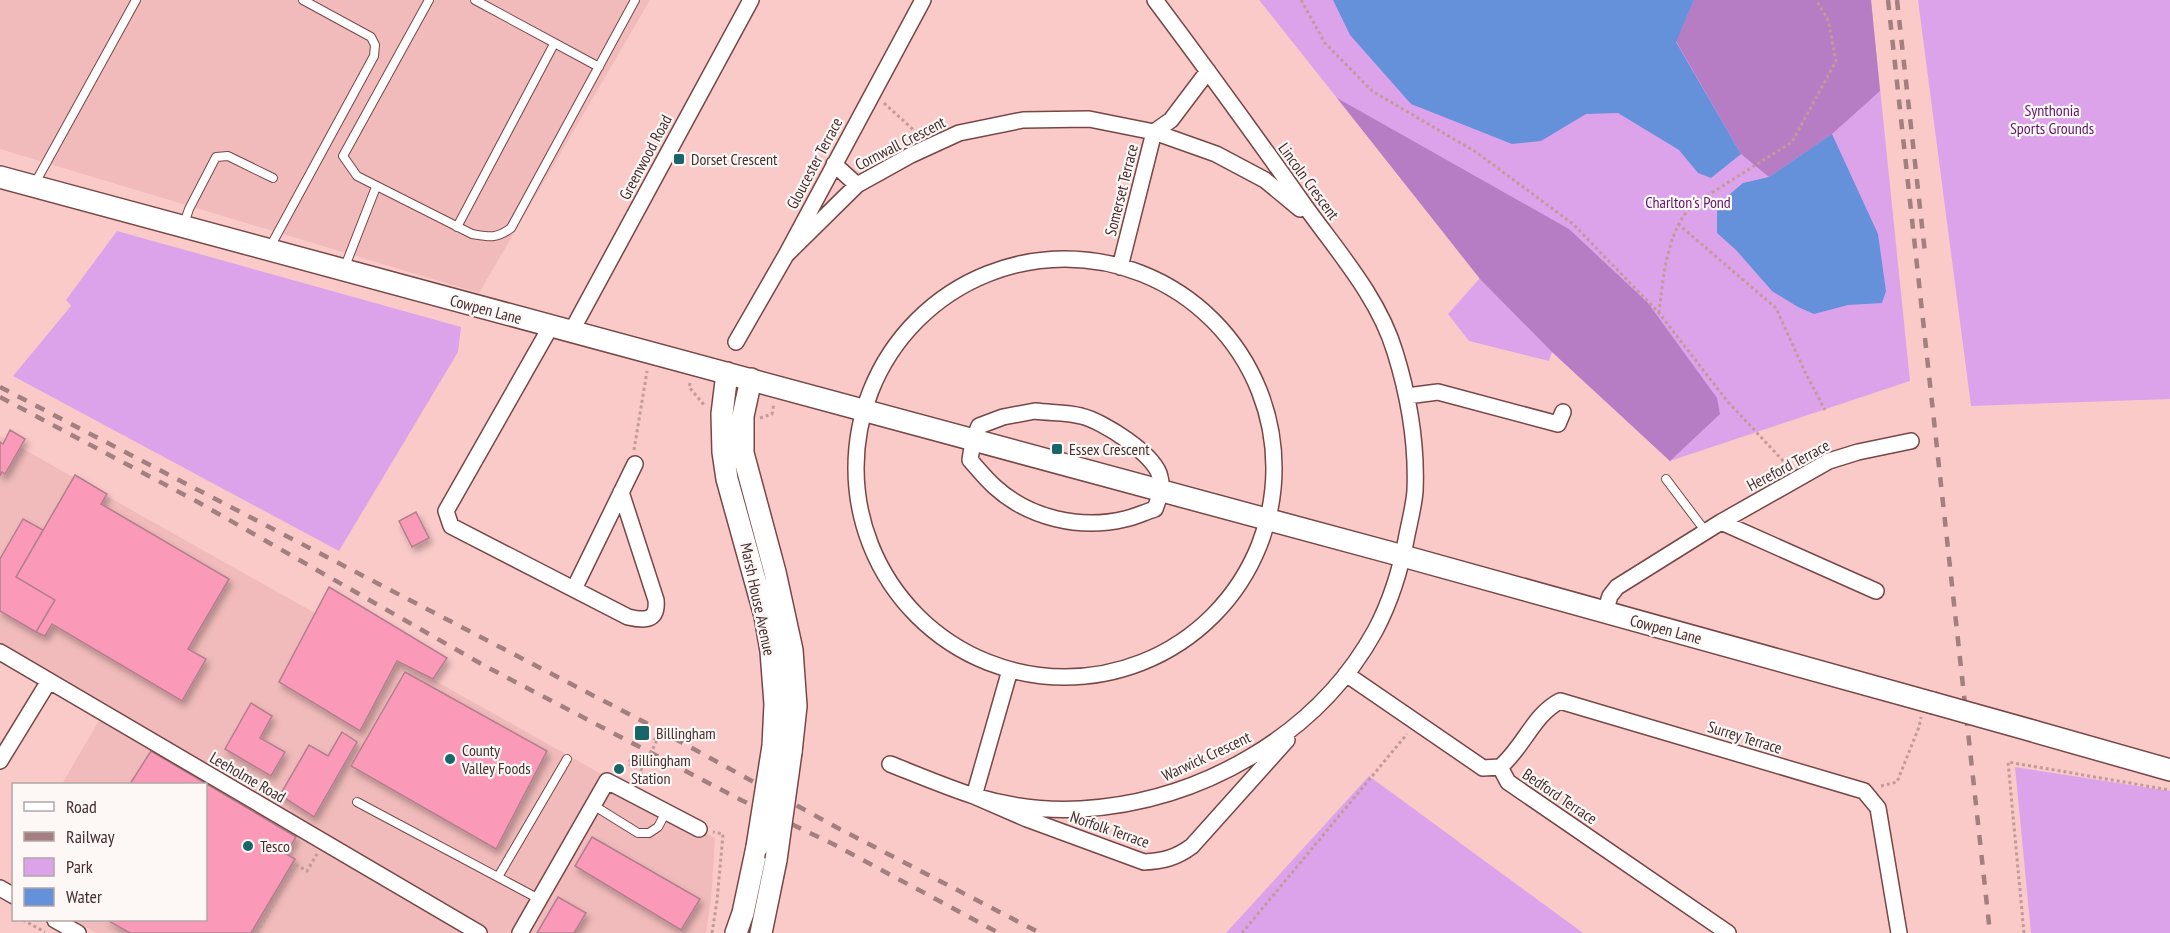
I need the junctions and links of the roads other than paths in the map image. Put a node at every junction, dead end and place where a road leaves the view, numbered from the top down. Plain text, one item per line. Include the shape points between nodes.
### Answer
1 (136, 0) edge
2 (303, 0) edge
3 (429, 0) edge
4 (476, 0) edge
5 (635, 0) edge
6 (751, 0) edge
7 (923, 0) edge
8 (1155, 0) edge
9 (554, 44) junction
10 (599, 67) junction
11 (1208, 71) junction
12 (1154, 132) junction
13 (834, 164) junction
14 (0, 177) edge
15 (273, 178) dead end
16 (857, 185) junction
17 (33, 186) junction
18 (375, 187) junction
19 (1319, 225) junction
20 (183, 227) junction
21 (458, 227) junction
22 (269, 250) junction
23 (786, 255) junction
24 (1120, 267) junction
25 (343, 271) junction
26 (561, 329) junction
27 (736, 342) dead end
28 (727, 373) junction
29 (751, 379) junction
30 (1407, 396) junction
31 (863, 411) junction
32 (1563, 412) dead end
33 (973, 441) junction
34 (1911, 441) dead end
35 (635, 464) road end
36 (1666, 479) dead end
37 (1161, 491) junction
38 (621, 492) junction
39 (1265, 520) junction
40 (1721, 522) junction
41 (1706, 532) junction
42 (1404, 556) junction
43 (574, 589) junction
44 (1876, 591) dead end
45 (1605, 612) junction
46 (0, 652) edge
47 (1010, 670) junction
48 (1346, 674) junction
49 (49, 681) junction
50 (1309, 715) junction
51 (6, 739) edge
52 (782, 749) junction
53 (567, 759) dead end
54 (0, 761) edge
55 (891, 764) dead end
56 (1500, 767) junction
57 (2170, 770) edge
58 (974, 796) junction
59 (357, 802) dead end
60 (592, 805) junction
61 (666, 812) junction
62 (699, 830) dead end
63 (498, 877) junction
64 (539, 899) junction
65 (57, 921) edge
66 (78, 933) edge
67 (479, 933) edge
68 (520, 933) edge
69 (736, 933) edge
70 (761, 933) edge
71 (1728, 933) edge
72 (1899, 933) edge

1 - 17 lane
2 - 22 lane via 371,37 374,56
3 - 18 lane via 343,156 357,176
4 - 9 lane
5 - 10 lane
6 - 26 street, Greenwood Road
7 - 13 street, Gloucester Terrace
8 - 11 street, Lincoln Crescent
9 - 10 lane
9 - 21 lane
10 - 21 lane via 511,228 500,236 488,237
11 - 12 street, Somerset Terrace via 1171,120
11 - 19 street, Lincoln Crescent
12 - 16 street, Cornwall Crescent via 1089,119 1023,120 959,134
12 - 19 street, Cornwall Crescent via 1216,154 1265,180
12 - 24 street, Somerset Terrace
13 - 16 street
13 - 23 street, Gloucester Terrace
14 - 17 street, Cowpen Lane
15 - 20 lane via 228,156 216,157
16 - 23 street, Cornwall Crescent
17 - 20 street, Cowpen Lane
18 - 21 lane
18 - 25 lane
19 - 30 street, Lincoln Crescent via 1368,293 1394,348
20 - 22 street, Cowpen Lane
22 - 25 street, Cowpen Lane
23 - 27 street, Gloucester Terrace
24 - 31 street via 1049,259 997,270 958,288 919,320 890,354
24 - 39 street via 1155,279 1192,300 1226,333 1250,367 1266,407 1272,443 1272,496
25 - 26 street, Cowpen Lane
26 - 28 street, Cowpen Lane
26 - 43 street via 446,511 451,526
28 - 29 street, Cowpen Lane
28 - 52 street, Marsh House Avenue via 723,452 765,616
29 - 31 street, Cowpen Lane
29 - 52 street, Marsh House Avenue via 743,416 743,453 792,650 796,706
30 - 32 street via 1438,392 1558,423
30 - 42 street, Lincoln Crescent via 1415,494
31 - 33 street, Cowpen Lane
31 - 47 street via 854,459 855,488 865,530 889,582 909,608 956,646
33 - 37 street, Cowpen Lane
33 - 37 street via 979,426 1003,417 1035,411 1082,416 1122,435 1148,457 1160,475
33 - 37 street via 970,460 995,488 1029,510 1066,522 1125,519 1155,508
34 - 40 street, Hereford Terrace via 1829,461
35 - 38 street
36 - 41 lane
37 - 39 street, Cowpen Lane
38 - 43 street
38 - 43 street via 657,609 642,621
39 - 42 street, Cowpen Lane
39 - 47 street via 1257,550 1223,605 1149,659 1086,675
40 - 41 street, Hereford Terrace
40 - 44 street
41 - 45 street, Hereford Terrace via 1617,587
42 - 45 street, Cowpen Lane
42 - 48 street, Warwick Crescent via 1375,631
45 - 57 street, Cowpen Lane, bridge
46 - 49 street, Leeholme Road
47 - 58 street
48 - 50 street, Warwick Crescent
48 - 56 street, Bedford Terrace via 1483,768
49 - 51 street
49 - 67 street, Leeholme Road
50 - 58 street, Warwick Crescent via 1237,765 1155,798 1080,809 1020,805
50 - 58 street, Norfolk Terrace via 1192,846 1164,861 1144,862
51 - 54 street
52 - 69 street, Marsh House Avenue, bridge
52 - 70 street, Marsh House Avenue, bridge via 776,860
53 - 63 lane
55 - 58 street, Warwick Crescent
56 - 71 street, Bedford Terrace via 1508,782
56 - 72 street, Surrey Terrace via 1548,707 1560,701 1864,791 1878,808
59 - 63 lane
60 - 61 lane via 638,832 649,833 658,827
60 - 61 street via 607,781
60 - 64 street
61 - 62 street
63 - 64 lane
64 - 68 street
65 - 66 street

